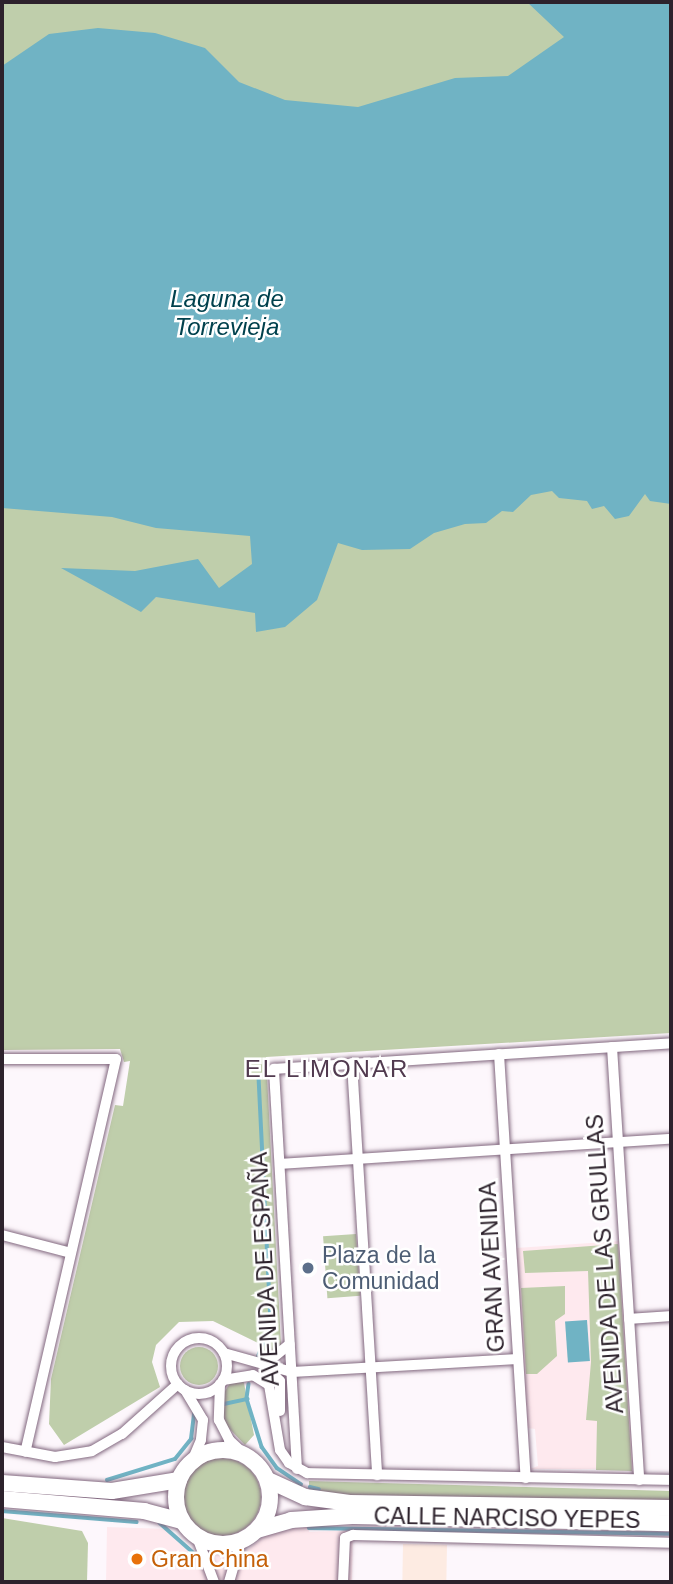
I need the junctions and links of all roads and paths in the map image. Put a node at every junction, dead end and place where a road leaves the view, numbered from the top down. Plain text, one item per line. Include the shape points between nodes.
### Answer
1 (671, 1043) edge
2 (612, 1047) junction
3 (499, 1054) junction
4 (2, 1059) edge
5 (352, 1063) junction
6 (671, 1139) edge
7 (618, 1142) junction
8 (506, 1149) junction
9 (358, 1159) junction
10 (280, 1164) junction
11 (2, 1235) edge
12 (71, 1253) junction
13 (671, 1316) edge
14 (629, 1319) junction
15 (290, 1344) junction
16 (224, 1353) junction
17 (518, 1359) junction
18 (264, 1365) junction
19 (371, 1367) junction
20 (292, 1372) junction
21 (222, 1382) junction
22 (182, 1387) junction
23 (275, 1427) junction
24 (2, 1447) edge
25 (25, 1452) junction
26 (245, 1455) junction
27 (192, 1461) junction
28 (298, 1469) junction
29 (377, 1475) junction
30 (526, 1478) junction
31 (179, 1480) junction
32 (268, 1480) junction
33 (639, 1480) junction
34 (671, 1480) edge
35 (2, 1483) edge
36 (2, 1499) edge
37 (671, 1508) edge
38 (182, 1521) junction
39 (671, 1522) edge
40 (257, 1530) junction
41 (197, 1537) junction
42 (241, 1541) junction
43 (671, 1543) edge
44 (214, 1582) edge
45 (229, 1582) edge
46 (343, 1582) edge

1 - 2 street
2 - 3 street
2 - 7 street, AVENIDA DE LAS GRULLAS
3 - 5 street
3 - 8 street, GRAN AVENIDA
4 - 12 street via 116,1059
5 - 9 street
5 - 10 street, AVENIDA DE ESPAÑA via 276,1068
6 - 7 street
7 - 8 street
7 - 14 street, AVENIDA DE LAS GRULLAS
8 - 9 street
8 - 17 street, GRAN AVENIDA
9 - 10 street
9 - 19 street
10 - 15 street, AVENIDA DE ESPAÑA
11 - 12 street
12 - 25 street
13 - 14 street
14 - 33 street, AVENIDA DE LAS GRULLAS
15 - 18 street
15 - 20 street, AVENIDA DE ESPAÑA
16 - 18 street
16 - 21 street
16 - 22 street via 206,1339 184,1342 172,1362
17 - 19 street
17 - 30 street, GRAN AVENIDA
18 - 20 street
18 - 23 street via 277,1375 282,1388
19 - 20 street
19 - 29 street
20 - 28 street, AVENIDA DE ESPAÑA
21 - 22 street via 204,1393
21 - 23 street via 245,1375 265,1381 274,1396
21 - 26 street via 219,1419 229,1440
22 - 25 street via 103,1446 69,1456
22 - 27 street via 203,1420
23 - 28 street via 279,1450
24 - 25 street
26 - 27 main road via 218,1450
26 - 32 main road
27 - 31 main road
28 - 29 street
29 - 30 street
30 - 33 street
31 - 35 main road via 111,1491
31 - 38 main road via 175,1496
32 - 37 main road via 305,1497 350,1503
32 - 40 main road via 270,1503
33 - 34 street
36 - 38 main road via 144,1511
38 - 41 main road
39 - 40 main road via 352,1516 290,1520
40 - 42 main road
41 - 42 main road via 218,1545
41 - 44 street
42 - 45 street
43 - 46 street, CALLE NARCISO YEPES via 353,1535 345,1538

